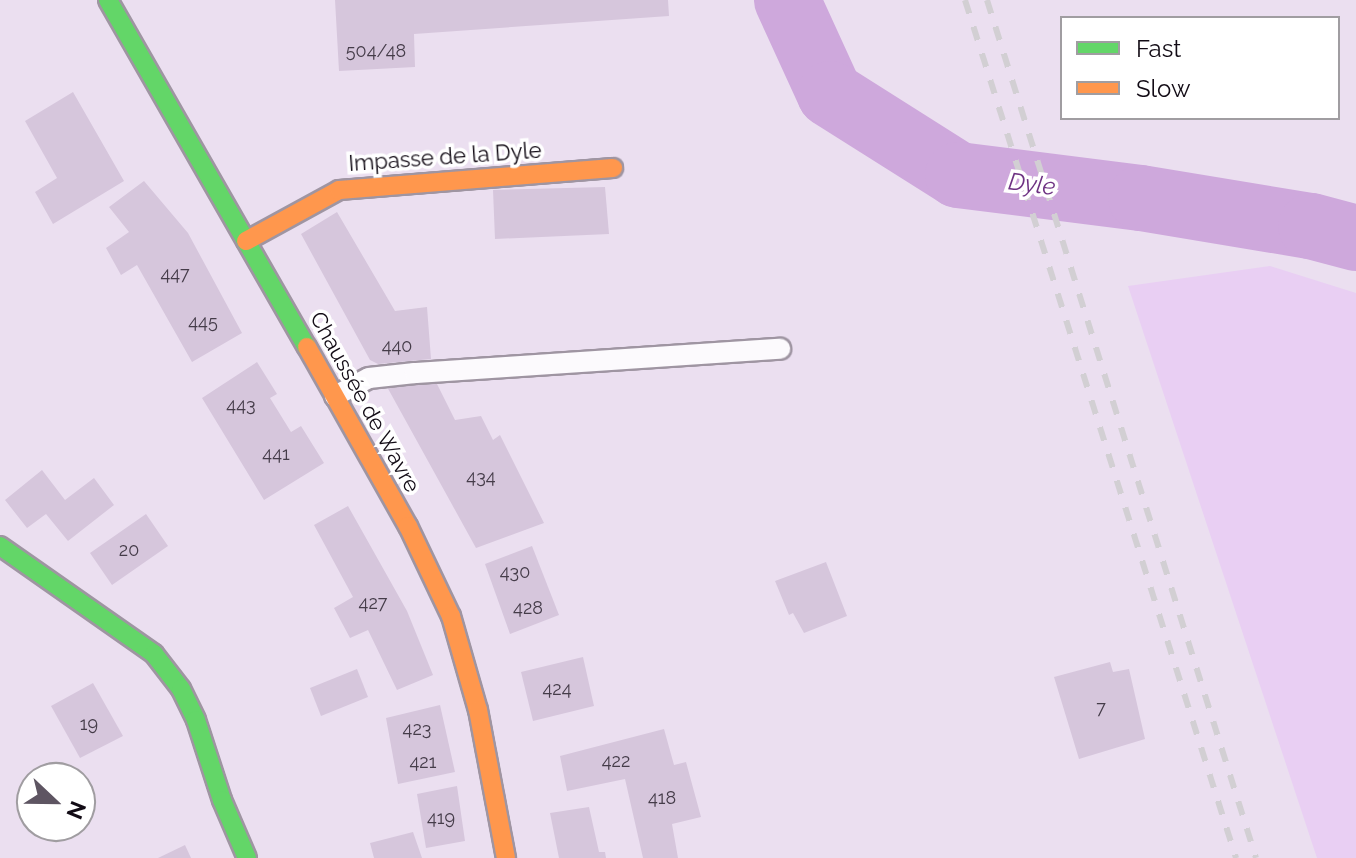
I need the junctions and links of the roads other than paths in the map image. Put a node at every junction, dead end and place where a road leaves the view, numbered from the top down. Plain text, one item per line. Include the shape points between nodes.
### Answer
1 (108, 0) edge
2 (613, 168) dead end
3 (246, 241) junction
4 (780, 349) dead end
5 (335, 396) junction
6 (0, 546) edge
7 (247, 858) edge
8 (506, 858) edge

1 - 3 main road, Chaussée de Wavre
2 - 3 main road, Impasse de la Dyle via 339,190
3 - 5 main road, Chaussée de Wavre
4 - 5 lane via 415,373 369,378
5 - 8 main road, Chaussée de Wavre via 451,616 478,710
6 - 7 main road via 154,654 196,720

